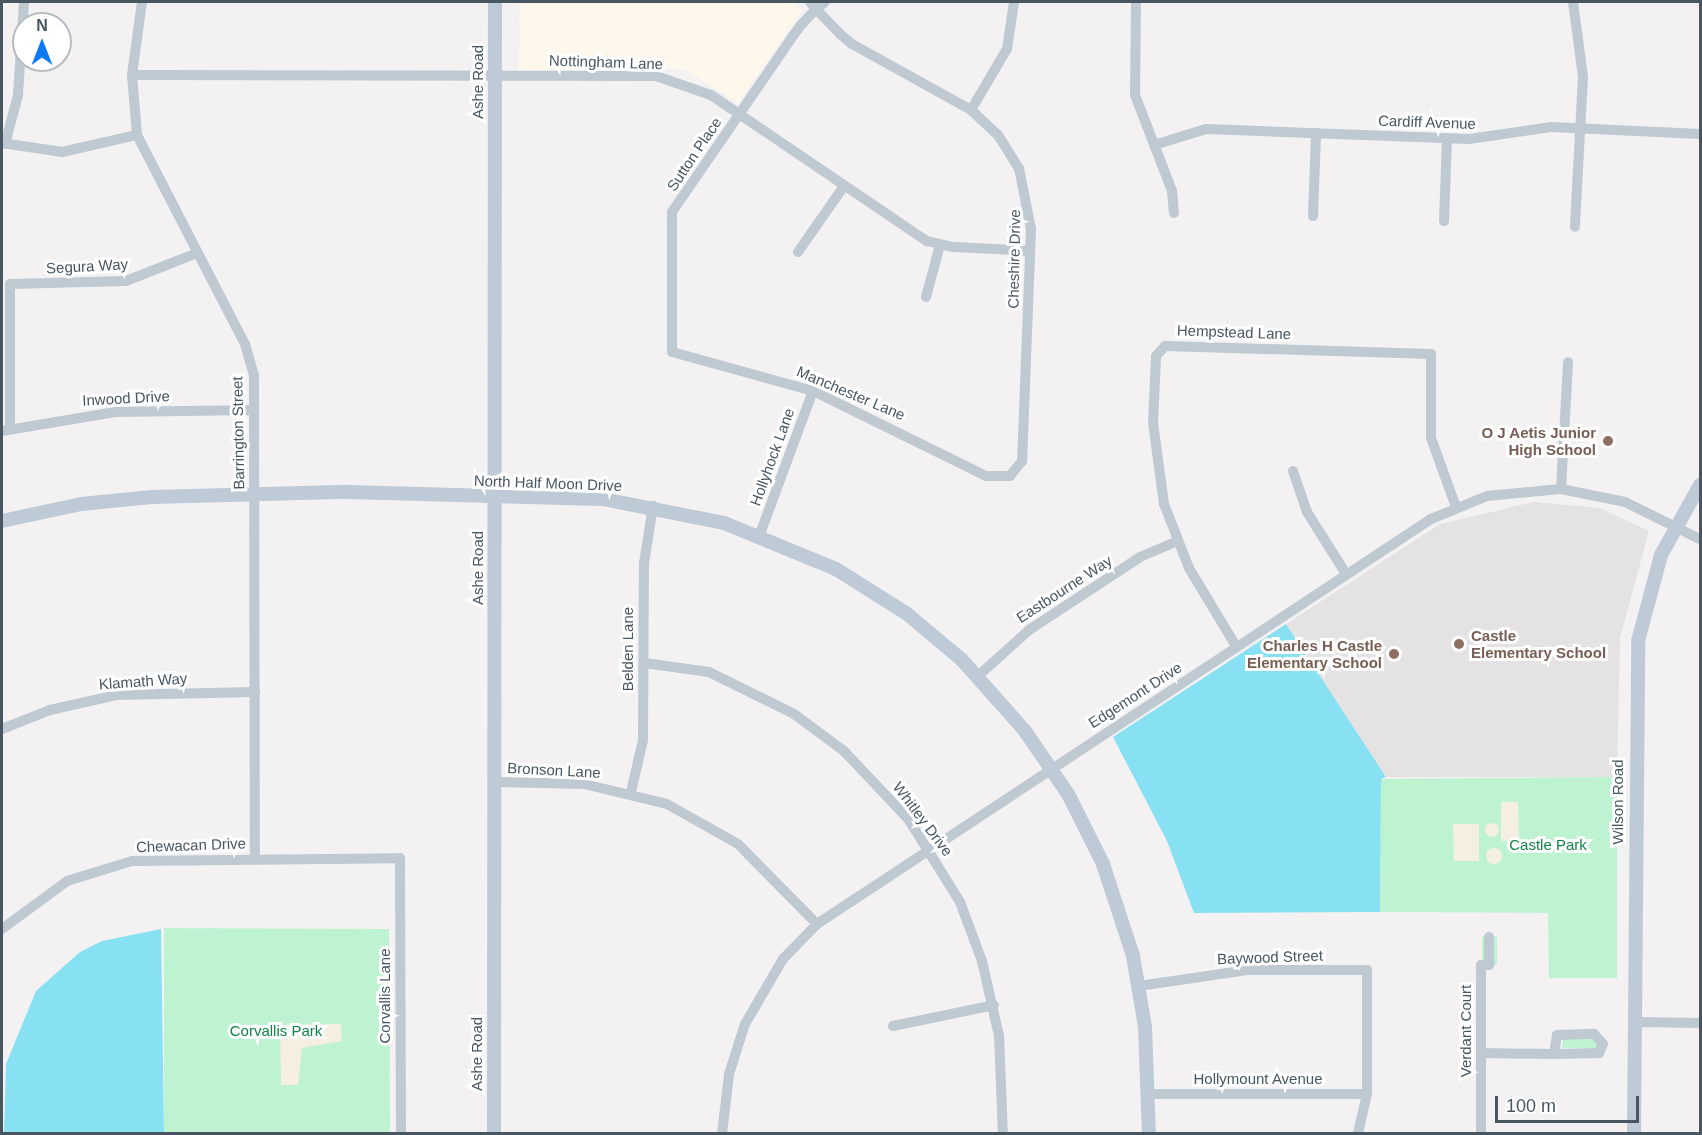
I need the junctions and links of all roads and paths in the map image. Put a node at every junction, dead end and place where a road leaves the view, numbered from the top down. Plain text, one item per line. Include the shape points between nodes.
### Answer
1 (24, 2) edge
2 (142, 2) edge
3 (495, 2) edge
4 (1014, 2) edge
5 (1136, 2) edge
6 (1573, 2) edge
7 (817, 4) edge
8 (495, 74) junction
9 (132, 75) junction
10 (971, 110) junction
11 (739, 114) junction
12 (1581, 128) junction
13 (1316, 133) junction
14 (1701, 134) edge
15 (137, 135) junction
16 (1448, 138) junction
17 (3, 143) edge
18 (1154, 145) junction
19 (844, 186) junction
20 (1174, 213) dead end
21 (1313, 216) dead end
22 (1444, 221) dead end
23 (1575, 227) dead end
24 (940, 245) junction
25 (1030, 251) junction
26 (798, 252) dead end
27 (197, 253) junction
28 (926, 297) dead end
29 (672, 352) joint
30 (1568, 362) dead end
31 (813, 391) junction
32 (254, 410) junction
33 (6, 429) edge
34 (1293, 471) dead end
35 (1010, 476) joint
36 (1701, 485) edge
37 (1560, 489) junction
38 (254, 497) junction
39 (495, 497) junction
40 (653, 506) junction
41 (1456, 507) junction
42 (2, 521) edge
43 (1675, 526) junction
44 (760, 534) junction
45 (1701, 538) edge
46 (1176, 542) junction
47 (1346, 574) junction
48 (1236, 646) junction
49 (644, 663) junction
50 (978, 676) junction
51 (255, 692) junction
52 (2, 729) edge
53 (1051, 767) junction
54 (495, 782) junction
55 (631, 792) junction
56 (929, 848) junction
57 (255, 858) junction
58 (400, 858) joint
59 (817, 924) junction
60 (2, 929) edge
61 (1490, 937) dead end
62 (1139, 986) junction
63 (994, 1005) junction
64 (1634, 1022) junction
65 (1701, 1023) edge
66 (893, 1026) dead end
67 (1481, 1053) junction
68 (1554, 1054) dead end
69 (1149, 1094) junction
70 (1367, 1094) junction
71 (1359, 1133) edge
72 (401, 1134) edge
73 (494, 1134) edge
74 (722, 1134) edge
75 (1003, 1134) edge
76 (1149, 1134) edge
77 (1481, 1134) edge
78 (1634, 1134) edge

1 - 17 street via 18,95
2 - 9 street, Barrington Street
3 - 8 street, Ashe Road
4 - 10 street via 1007,49
5 - 18 street via 1136,94
6 - 12 street via 1583,77
7 - 10 street, Cheshire Drive via 852,44
7 - 11 street, Sutton Place
8 - 9 street, Nottingham Lane
8 - 11 street, Nottingham Lane via 656,76 694,87
8 - 39 street, Ashe Road
9 - 15 street, Barrington Street
10 - 25 street, Cheshire Drive via 998,135 1019,168 1030,201
11 - 19 street, Nottingham Lane
11 - 29 street, Sutton Place via 672,212
12 - 14 street, Cardiff Avenue
12 - 16 street, Cardiff Avenue
12 - 23 street
13 - 16 street, Cardiff Avenue
13 - 18 street, Cardiff Avenue via 1206,129
13 - 21 street
15 - 17 street via 62,152
15 - 27 street, Barrington Street
16 - 22 street
18 - 20 street via 1172,191
19 - 24 street, Nottingham Lane
19 - 26 street
24 - 25 street, Nottingham Lane
24 - 28 street
25 - 35 street, Cheshire Drive via 1022,461
27 - 32 street, Barrington Street via 245,344
27 - 33 street, Segura Way via 126,281 10,284
29 - 31 street, Manchester Lane
30 - 37 street
31 - 35 street, Manchester Lane via 986,476
31 - 44 street, Hollyhock Lane
32 - 33 street, Inwood Drive via 115,412
32 - 38 street, Barrington Street
34 - 47 street via 1307,512
36 - 43 street, Wilson Road
37 - 41 street, Edgemont Drive via 1515,491
37 - 43 street, Edgemont Drive via 1625,502
38 - 39 street, North Half Moon Drive via 348,492
38 - 42 street, North Half Moon Drive via 111,500
38 - 51 street, Barrington Street
39 - 40 street, North Half Moon Drive
39 - 54 street, Ashe Road
40 - 44 street, North Half Moon Drive
40 - 49 street, Belden Lane via 644,563
41 - 46 street, Hempstead Lane via 1431,438 1431,354 1171,344 1156,356 1153,423 1158,477
41 - 47 street, Edgemont Drive
43 - 45 street, Edgemont Drive
43 - 64 street, Wilson Road via 1651,583 1638,641
44 - 50 street, North Half Moon Drive via 872,590
46 - 48 street, Hempstead Lane
46 - 50 street, Eastbourne Way via 1140,557 1029,630
47 - 48 street, Edgemont Drive
48 - 53 street, Edgemont Drive
49 - 55 street, Belden Lane via 643,740
49 - 56 street, Whitley Drive via 709,672 794,714 867,773
50 - 53 street, North Half Moon Drive
51 - 52 street, Klamath Way via 117,695 50,710
51 - 57 street, Barrington Street
53 - 56 street, Edgemont Drive
53 - 62 street, North Half Moon Drive via 1103,864
54 - 55 street, Bronson Lane via 584,784
54 - 73 street, Ashe Road
55 - 59 street, Bronson Lane via 692,816 738,844
56 - 59 street, Edgemont Drive
56 - 63 street, Whitley Drive via 972,931
57 - 58 street, Chewacan Drive
57 - 60 street, Chewacan Drive via 156,858 112,865 50,890
58 - 72 street, Corvallis Lane
59 - 74 street, Edgemont Drive via 783,959 745,1024 729,1074
61 - 67 street, Verdant Court via 1490,965 1481,965
62 - 69 street, North Half Moon Drive
62 - 70 street, Baywood Street via 1247,970 1367,970
63 - 66 street
63 - 75 street, Whitley Drive
64 - 65 street
64 - 78 street, Wilson Road
67 - 68 street
67 - 77 street, Verdant Court
69 - 70 street, Hollymount Avenue
69 - 76 street, North Half Moon Drive
70 - 71 street

